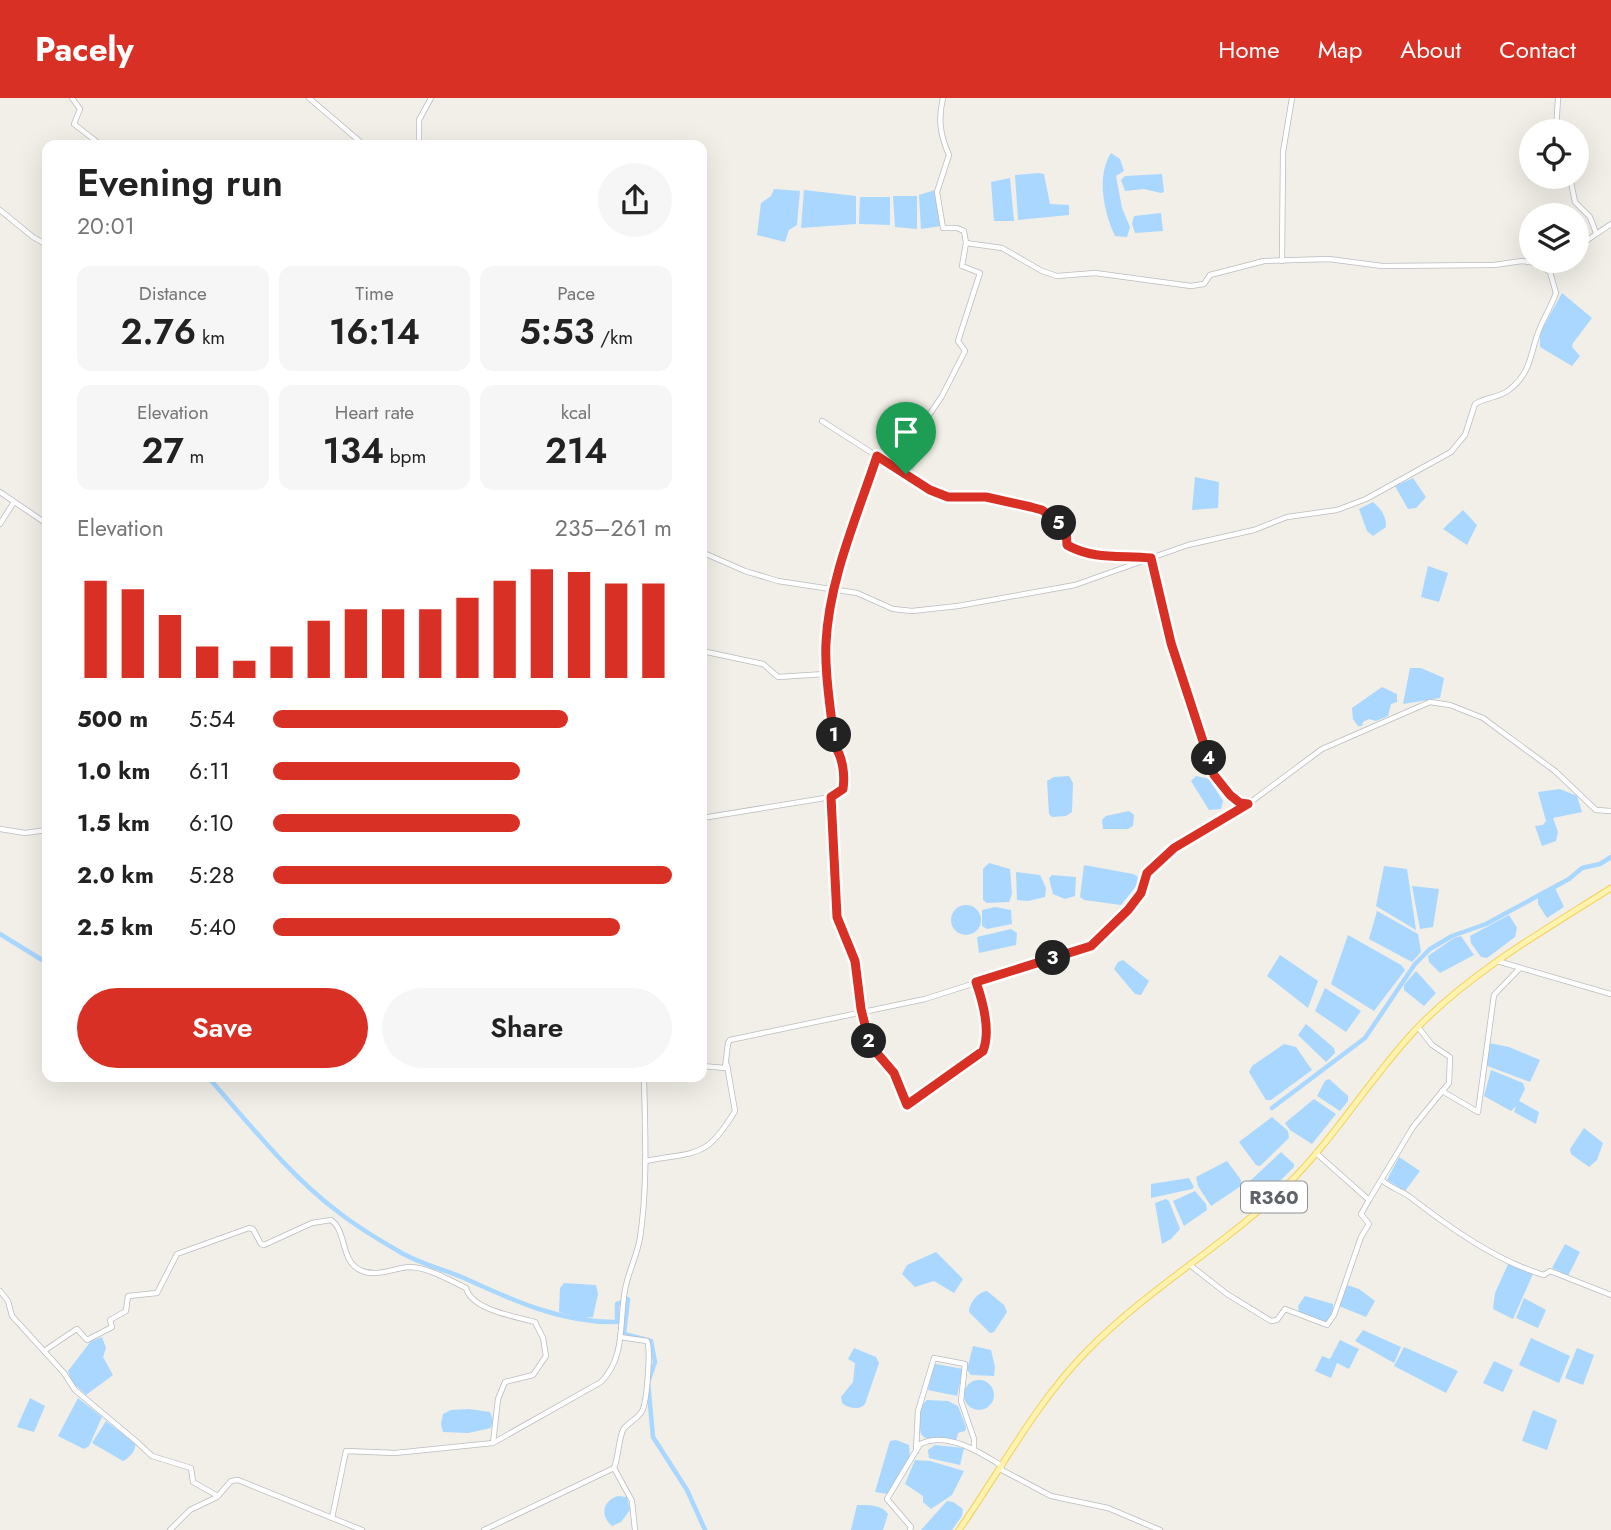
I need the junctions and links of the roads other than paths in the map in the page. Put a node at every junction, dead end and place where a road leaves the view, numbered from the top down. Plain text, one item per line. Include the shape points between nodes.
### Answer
1 (72, 98) edge
2 (309, 98) edge
3 (431, 98) edge
4 (943, 98) edge
5 (1292, 98) edge
6 (1558, 98) edge
7 (1557, 119) edge
8 (95, 140) edge
9 (358, 140) edge
10 (419, 140) edge
11 (1572, 189) edge
12 (0, 210) edge
13 (1611, 224) edge
14 (1596, 233) junction
15 (1589, 238) edge
16 (42, 242) edge
17 (966, 243) junction
18 (1282, 261) junction
19 (1519, 261) edge
20 (1550, 273) edge
21 (822, 421) dead end
22 (877, 456) junction
23 (906, 474) junction
24 (0, 492) edge
25 (14, 502) junction
26 (42, 521) edge
27 (0, 524) edge
28 (707, 554) edge
29 (1151, 558) junction
30 (834, 589) junction
31 (707, 652) edge
32 (825, 674) junction
33 (831, 797) junction
34 (1248, 804) junction
35 (1611, 811) edge
36 (707, 817) edge
37 (0, 829) edge
38 (42, 831) edge
39 (1611, 888) edge
40 (1496, 961) junction
41 (1520, 968) junction
42 (976, 982) junction
43 (1611, 994) edge
44 (862, 1012) junction
45 (1418, 1027) junction
46 (726, 1065) junction
47 (707, 1066) edge
48 (644, 1082) edge
49 (1442, 1091) junction
50 (1316, 1153) junction
51 (646, 1161) junction
52 (1382, 1180) junction
53 (1369, 1200) junction
54 (1190, 1265) junction
55 (0, 1291) edge
56 (1611, 1295) edge
57 (620, 1337) junction
58 (44, 1351) junction
59 (494, 1443) junction
60 (974, 1449) junction
61 (916, 1451) junction
62 (1001, 1467) junction
63 (614, 1468) junction
64 (218, 1496) junction
65 (332, 1518) junction
66 (170, 1530) edge
67 (362, 1530) edge
68 (484, 1530) edge
69 (635, 1530) edge
70 (909, 1530) edge
71 (960, 1530) edge
72 (1160, 1530) edge

1 - 8 street via 80,109 74,124
2 - 9 street
3 - 10 street via 419,120
4 - 17 street via 939,117 949,155 937,192 943,228 964,231
5 - 18 street via 1283,152
6 - 7 street
11 - 14 street via 1575,202 1590,217
12 - 16 street
13 - 14 street
14 - 15 street
17 - 18 street via 1002,248 1057,276 1096,273 1191,286 1204,284 1210,275
17 - 23 street via 962,266 980,273 958,341 965,351 942,396 906,449 917,456
18 - 19 street via 1328,259 1382,266
20 - 29 street via 1556,293 1525,371 1510,390 1475,404 1465,435 1451,452 1346,506 1287,517
21 - 22 street
22 - 23 street
22 - 30 street
23 - 29 street via 948,497 986,497 1042,510 1066,528 1067,545 1078,551
24 - 25 street
25 - 26 street
25 - 27 street
28 - 30 street via 778,581
29 - 30 street via 1075,586 958,607 893,609
29 - 34 street via 1171,643 1214,775 1230,795
30 - 32 street
31 - 32 street via 762,664 778,677
32 - 33 street via 834,745 844,781 843,789
33 - 36 street
33 - 44 street via 837,917 855,961
34 - 35 street via 1322,749 1430,702 1483,718 1527,748 1596,810
34 - 42 street via 1174,848 1147,873 1141,893 1128,910 1091,946
37 - 38 street
39 - 40 main road, R360
40 - 41 street
40 - 45 main road, R360
41 - 43 street
41 - 49 street via 1494,995 1478,1112
42 - 44 street
42 - 44 street via 982,1000 983,1051 907,1105 894,1073 870,1045
44 - 46 street via 730,1040
45 - 49 street via 1432,1045 1450,1057 1449,1083
45 - 50 main road, R360
46 - 47 street
46 - 51 street via 735,1111 719,1138 703,1150
48 - 51 street
49 - 52 street via 1413,1127
50 - 53 street
50 - 54 main road, R360 via 1267,1204
51 - 57 street via 640,1239 623,1302
52 - 53 street
52 - 56 street via 1503,1258
53 - 54 street via 1362,1214 1369,1224 1326,1325 1285,1309 1271,1321
54 - 62 main road, R360 via 1080,1358 1046,1398
55 - 58 street via 12,1316
57 - 59 street via 613,1366 601,1381
57 - 63 street via 647,1342 651,1348 645,1405 625,1427
58 - 59 street via 77,1329 87,1340 112,1327 110,1320 126,1311 128,1296 157,1293 177,1254 249,1228 264,1245 312,1223 331,1220 357,1269 372,1273 421,1269 466,1288 471,1299 489,1309 535,1322 546,1356 533,1375 505,1382 498,1399
58 - 64 street via 75,1390 145,1452 191,1468 193,1482
59 - 65 street via 395,1453 346,1451
60 - 61 street via 929,1440
60 - 61 street via 961,1401 965,1364 934,1358 918,1411
60 - 62 street
61 - 70 street via 887,1499
62 - 71 main road, R360
62 - 72 street via 1051,1496 1108,1508
63 - 68 street
63 - 69 street via 632,1501
64 - 65 street via 230,1481 238,1480
64 - 66 street via 190,1510
65 - 67 street

